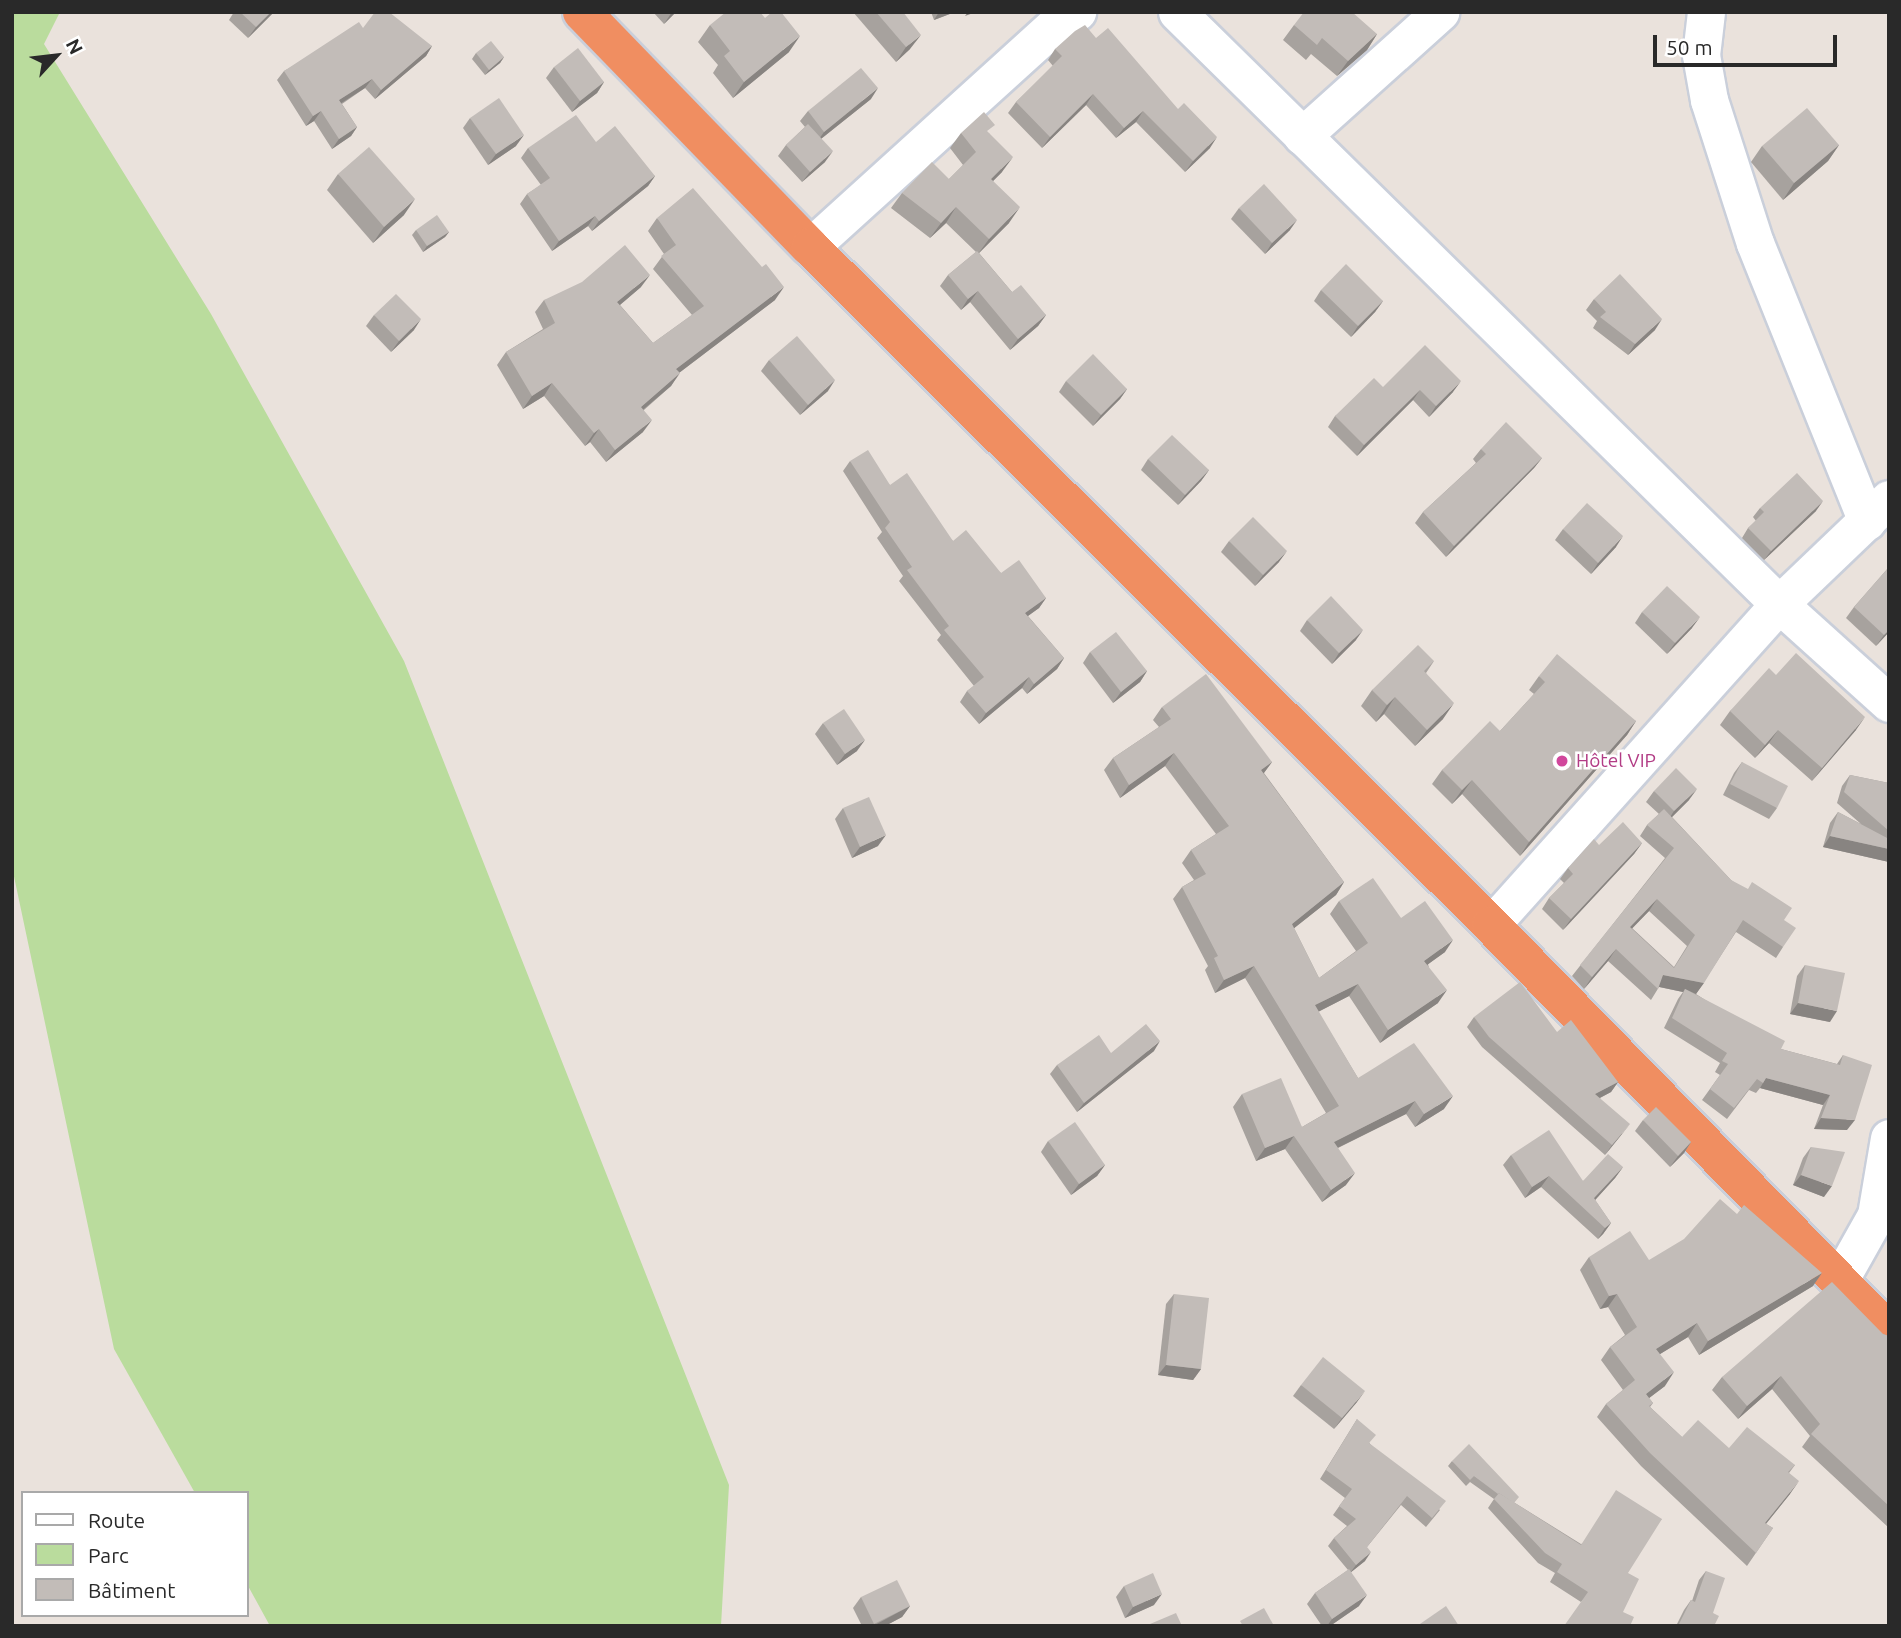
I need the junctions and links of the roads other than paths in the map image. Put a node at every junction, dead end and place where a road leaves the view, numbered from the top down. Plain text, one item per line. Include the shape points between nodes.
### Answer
1 (582, 12) edge
2 (1077, 12) edge
3 (1177, 12) edge
4 (1440, 12) edge
5 (1706, 12) edge
6 (1302, 136) junction
7 (810, 247) junction
8 (1878, 510) edge
9 (1779, 604) junction
10 (1889, 703) edge
11 (1491, 925) junction
12 (1889, 1138) edge
13 (1839, 1282) junction
14 (1889, 1332) edge

1 - 7 highway
2 - 7 street via 1055,25
3 - 6 street
4 - 6 street
5 - 8 street via 1701,55 1709,100 1755,243
6 - 9 street
7 - 11 highway
8 - 9 street
9 - 10 street
9 - 11 street
11 - 13 highway
12 - 13 street via 1876,1216
13 - 14 highway

